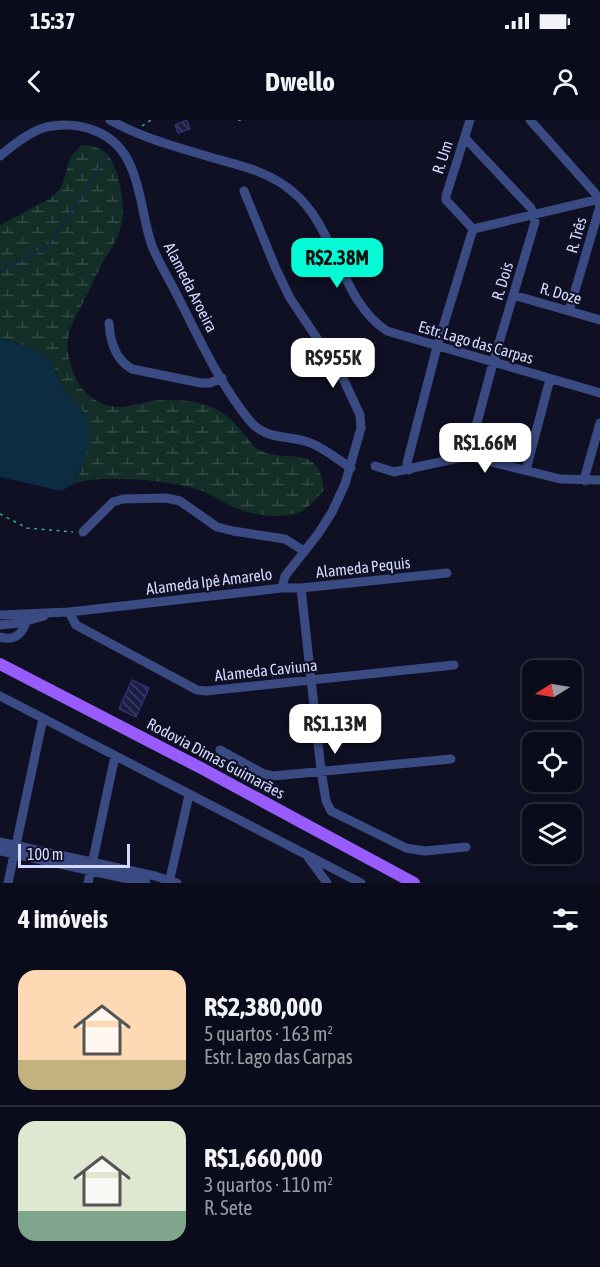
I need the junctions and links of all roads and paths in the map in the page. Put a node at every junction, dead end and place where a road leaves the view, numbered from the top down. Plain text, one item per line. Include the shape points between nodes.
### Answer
1 (110, 120) edge
2 (470, 120) edge
3 (530, 120) edge
4 (465, 138) junction
5 (0, 156) edge
6 (244, 191) dead end
7 (599, 199) edge
8 (534, 214) junction
9 (473, 229) junction
10 (513, 295) junction
11 (569, 312) junction
12 (600, 320) edge
13 (109, 323) dead end
14 (437, 346) junction
15 (492, 363) junction
16 (222, 378) junction
17 (550, 379) junction
18 (600, 393) edge
19 (600, 423) edge
20 (468, 456) junction
21 (375, 466) dead end
22 (351, 468) junction
23 (409, 470) junction
24 (526, 470) junction
25 (600, 480) edge
26 (585, 481) junction
27 (0, 514) edge
28 (83, 532) joint
29 (304, 551) junction
30 (447, 573) dead end
31 (282, 588) junction
32 (301, 588) junction
33 (69, 612) junction
34 (0, 615) edge
35 (27, 616) junction
36 (0, 625) edge
37 (0, 637) edge
38 (0, 664) edge
39 (454, 665) dead end
40 (310, 680) junction
41 (0, 696) edge
42 (43, 718) junction
43 (220, 750) dead end
44 (115, 756) junction
45 (451, 759) dead end
46 (321, 770) junction
47 (189, 795) junction
48 (0, 842) edge
49 (466, 847) dead end
50 (15, 850) junction
51 (0, 851) edge
52 (306, 855) junction
53 (92, 867) junction
54 (340, 872) junction
55 (172, 882) edge
56 (8, 883) edge
57 (88, 883) edge
58 (146, 883) edge
59 (330, 883) edge
60 (361, 883) edge
61 (414, 883) edge

1 - 14 street, Estr. Lago das Carpas via 132,133 247,167 279,181 295,193 321,227 369,317 387,332
2 - 4 street, R. Um
3 - 7 street, R. Três
4 - 8 street
4 - 9 street, R. Um via 446,200
5 - 16 street, Alameda Aroeira via 44,127 63,124 99,129 122,147 152,246
6 - 22 street, Alameda Ipê Amarelo via 290,298 341,374 360,415 361,428
7 - 8 street
7 - 11 street, R. Três
8 - 9 street
8 - 10 street, R. Dois
9 - 14 street
10 - 11 street, R. Doze
10 - 15 street, R. Dois
11 - 12 street, R. Doze
13 - 16 street via 110,338 123,364 132,369 201,383
14 - 15 street, Estr. Lago das Carpas
14 - 23 street via 407,463
15 - 17 street, Estr. Lago das Carpas
15 - 20 street, R. Dois
16 - 22 street, Alameda Aroeira via 259,430 270,436 309,443
17 - 18 street, Estr. Lago das Carpas
17 - 24 street
19 - 26 street
20 - 23 street
20 - 24 street
21 - 23 street via 394,472
22 - 29 street, Alameda Ipê Amarelo via 332,512
24 - 26 street
25 - 26 street
27 - 28 path via 27,528
28 - 29 street via 113,502 166,498 180,501 217,527 285,539
29 - 31 street, Alameda Ipê Amarelo via 285,576
30 - 32 street, Alameda Pequis
31 - 32 street, Alameda Pequis
31 - 33 street, Alameda Ipê Amarelo
32 - 40 street
33 - 35 street, Alameda Ipê Amarelo
33 - 40 street, Alameda Caviuna via 76,625 197,690
34 - 35 street, Alameda Ipê Amarelo
35 - 36 street, Alameda Ipê Amarelo
35 - 37 street via 16,637
38 - 61 main road, Rodovia Dimas Guimarães
39 - 40 street, Alameda Caviuna
40 - 46 street
41 - 42 street
42 - 44 street
42 - 50 street
43 - 46 street via 273,776
44 - 47 street
44 - 53 street
45 - 46 street
46 - 49 street via 331,811 406,848 425,851
47 - 52 street
47 - 55 street
48 - 50 street
50 - 51 street
50 - 53 street
50 - 56 street
52 - 54 street
52 - 59 street
53 - 55 street
53 - 57 street
53 - 58 street
54 - 59 street
54 - 60 street

